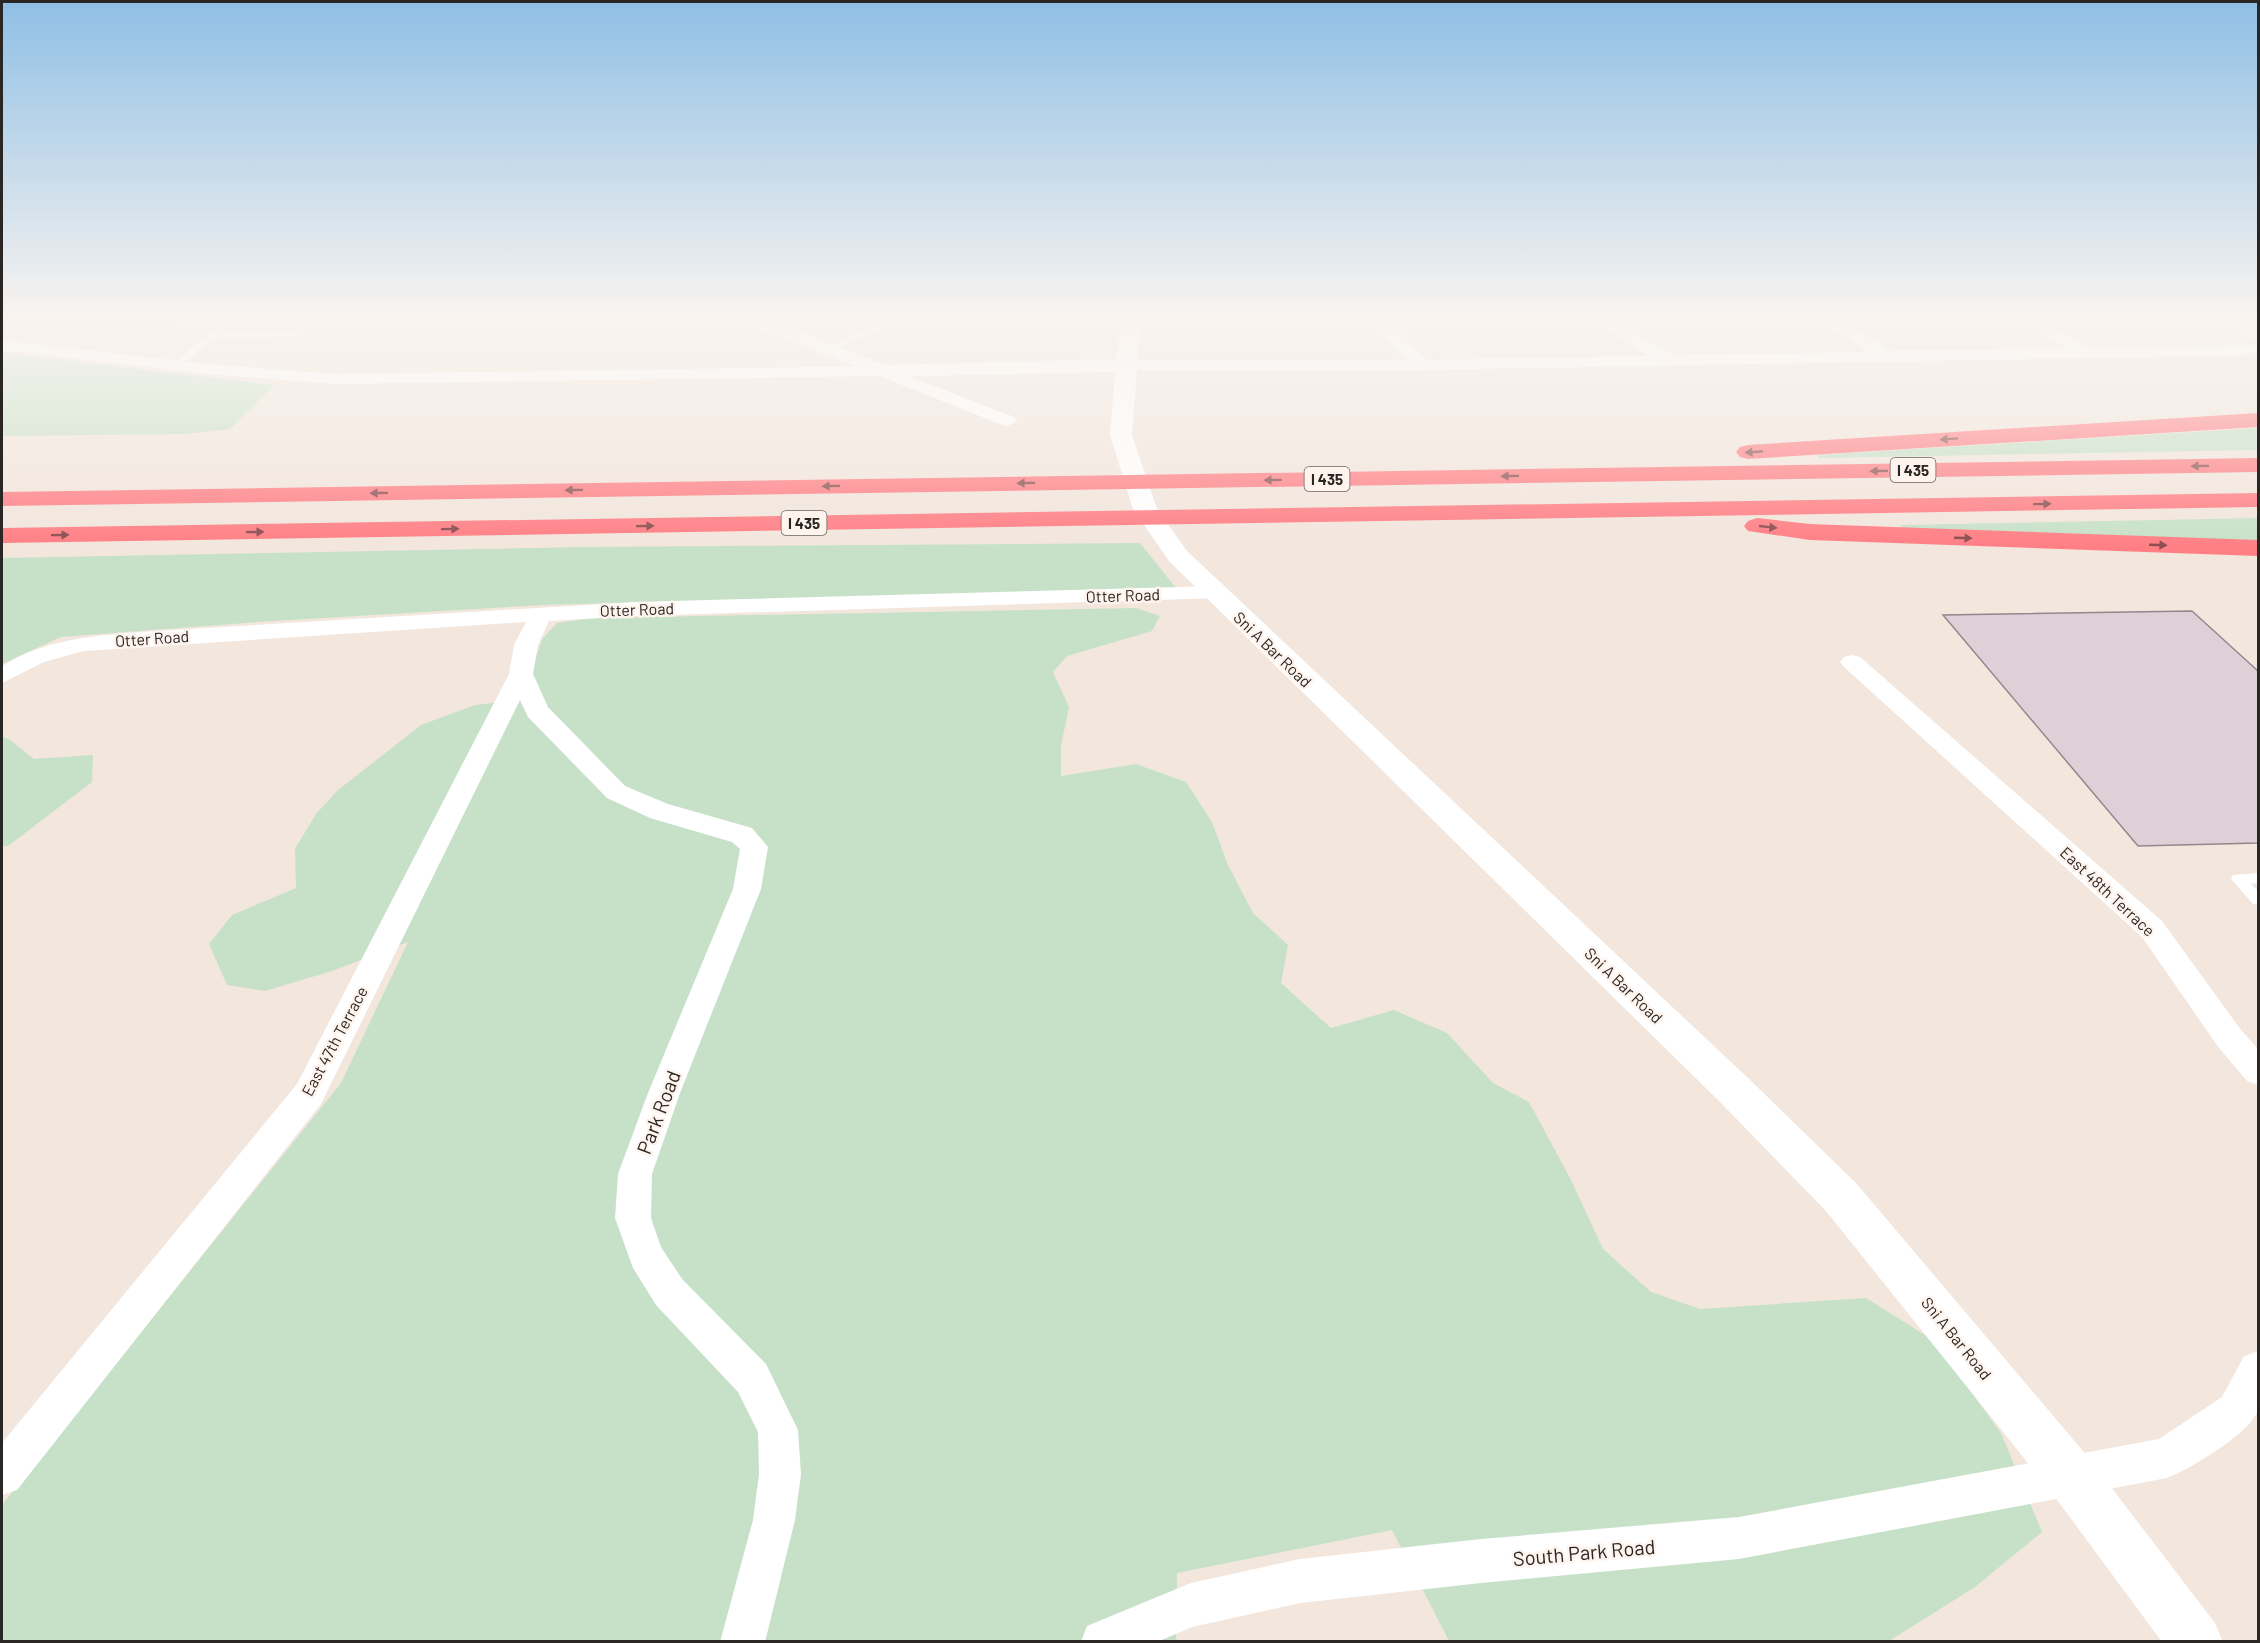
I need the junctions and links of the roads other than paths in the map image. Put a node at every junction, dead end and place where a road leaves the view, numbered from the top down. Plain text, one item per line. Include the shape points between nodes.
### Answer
1 (939, 394) edge
2 (1123, 394) edge
3 (2259, 420) edge
4 (1008, 421) dead end
5 (2259, 465) edge
6 (1568, 476) junction
7 (2, 499) edge
8 (2259, 500) edge
9 (1606, 510) junction
10 (2, 536) edge
11 (2259, 548) edge
12 (1214, 593) junction
13 (541, 614) junction
14 (1852, 662) dead end
15 (521, 674) junction
16 (2, 676) edge
17 (2259, 878) edge
18 (2259, 900) edge
19 (2259, 1071) edge
20 (2259, 1370) edge
21 (2, 1475) edge
22 (2070, 1475) junction
23 (741, 1641) edge
24 (1102, 1641) edge
25 (2196, 1641) edge

1 - 4 street
2 - 12 street, Sni A Bar Road via 1122,435 1145,509 1178,555
3 -> 6 highway via 1751,452
5 -> 6 highway, I 435
6 -> 7 highway, I 435
9 -> 8 highway, I 435
10 -> 9 highway, I 435
9 -> 11 highway via 1810,531
12 - 13 street, Otter Road
12 - 22 street, Sni A Bar Road via 1841,1197
13 - 15 street, East 47th Terrace via 526,645
13 - 16 street, Otter Road via 61,646 17,664
14 - 19 street, East 48th Terrace via 2152,929 2230,1039
15 - 21 street, East 47th Terrace via 309,1094
15 - 23 street, Park Road via 537,711 616,792 659,811 742,835 754,847 747,889 635,1174 633,1218 646,1256 669,1292 752,1378 778,1430 780,1474 774,1520
17 - 18 lane via 2238,879
20 - 22 street, South Park Road via 2236,1412 2167,1458
22 - 24 street, South Park Road via 1739,1538 1300,1581 1191,1605
22 - 25 street, Sni A Bar Road

